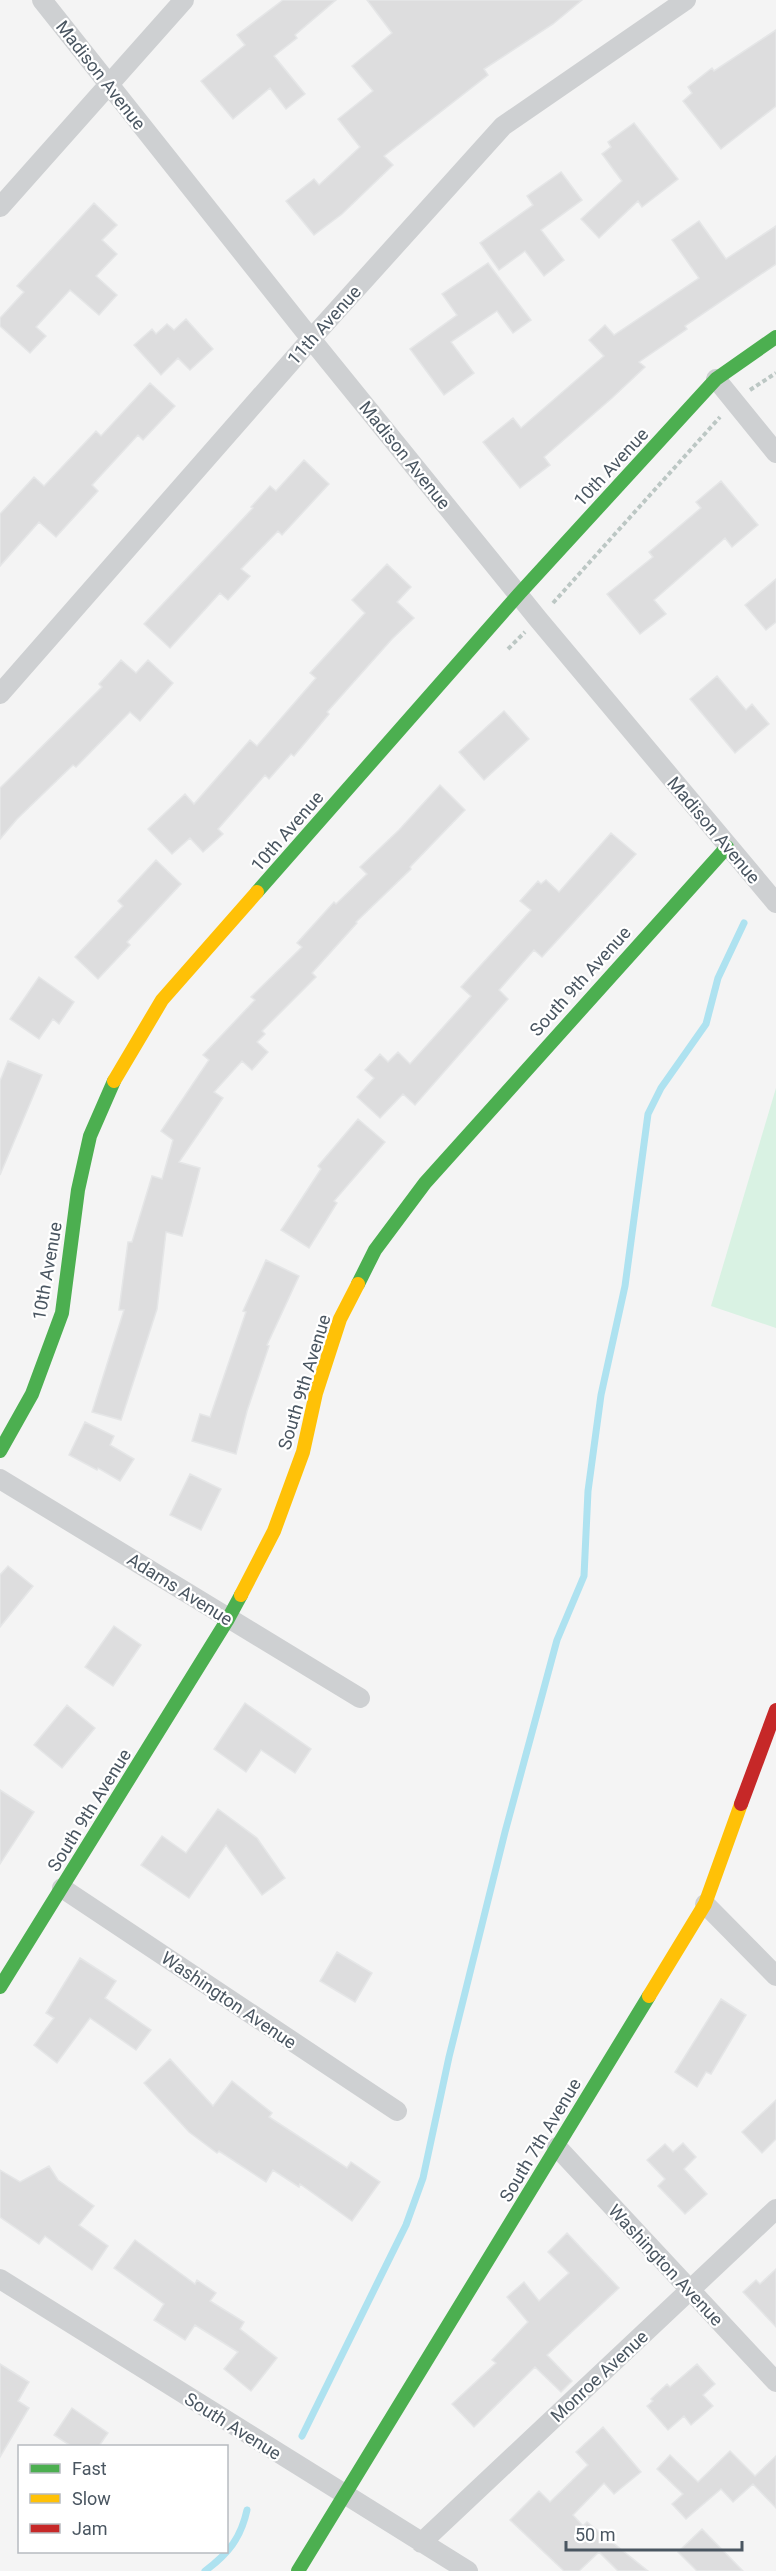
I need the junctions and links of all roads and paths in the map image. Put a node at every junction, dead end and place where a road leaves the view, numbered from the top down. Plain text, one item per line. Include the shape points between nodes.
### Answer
1 (42, 0) edge
2 (184, 0) edge
3 (686, 0) edge
4 (109, 85) junction
5 (0, 207) edge
6 (776, 337) edge
7 (311, 339) junction
8 (776, 373) edge
9 (716, 379) junction
10 (734, 401) junction
11 (776, 453) edge
12 (519, 594) junction
13 (538, 619) junction
14 (508, 649) dead end
15 (0, 694) edge
16 (727, 847) junction
17 (776, 903) edge
18 (0, 1451) edge
19 (0, 1479) edge
20 (228, 1619) junction
21 (360, 1698) dead end
22 (776, 1710) edge
23 (62, 1888) junction
24 (705, 1904) junction
25 (776, 1976) edge
26 (0, 1988) edge
27 (397, 2111) dead end
28 (557, 2147) junction
29 (776, 2209) edge
30 (0, 2279) edge
31 (691, 2290) junction
32 (776, 2382) edge
33 (344, 2496) junction
34 (421, 2543) junction
35 (298, 2571) edge
36 (468, 2571) edge

1 - 4 street, Madison Avenue
2 - 4 street
3 - 7 street, 11th Avenue via 502,126
4 - 5 street
4 - 7 street, Madison Avenue
6 - 9 street, 10th Avenue
7 - 12 street, Madison Avenue
7 - 15 street, 11th Avenue
8 - 10 path
9 - 10 street
9 - 12 street, 10th Avenue
10 - 11 street
10 - 13 path
12 - 13 street, Madison Avenue
12 - 18 street, 10th Avenue via 162,1000 118,1071 90,1136 78,1190 62,1313 32,1394
13 - 14 path
13 - 16 street, Madison Avenue
16 - 17 street, Madison Avenue
16 - 20 street, South 9th Avenue via 425,1183 375,1250 340,1319 316,1393 303,1452 274,1531
19 - 20 street, Adams Avenue
20 - 21 street, Adams Avenue
20 - 23 street, South 9th Avenue
22 - 24 street, South 7th Avenue
23 - 26 street, South 9th Avenue
23 - 27 street, Washington Avenue
24 - 25 street
24 - 28 street, South 7th Avenue
28 - 31 street, Washington Avenue
28 - 33 street, South 7th Avenue
29 - 31 street, Monroe Avenue
30 - 33 street, South Avenue
31 - 32 street, Washington Avenue
31 - 34 street, Monroe Avenue
33 - 34 street, South Avenue
33 - 35 street, South 7th Avenue
34 - 36 street, South Avenue

